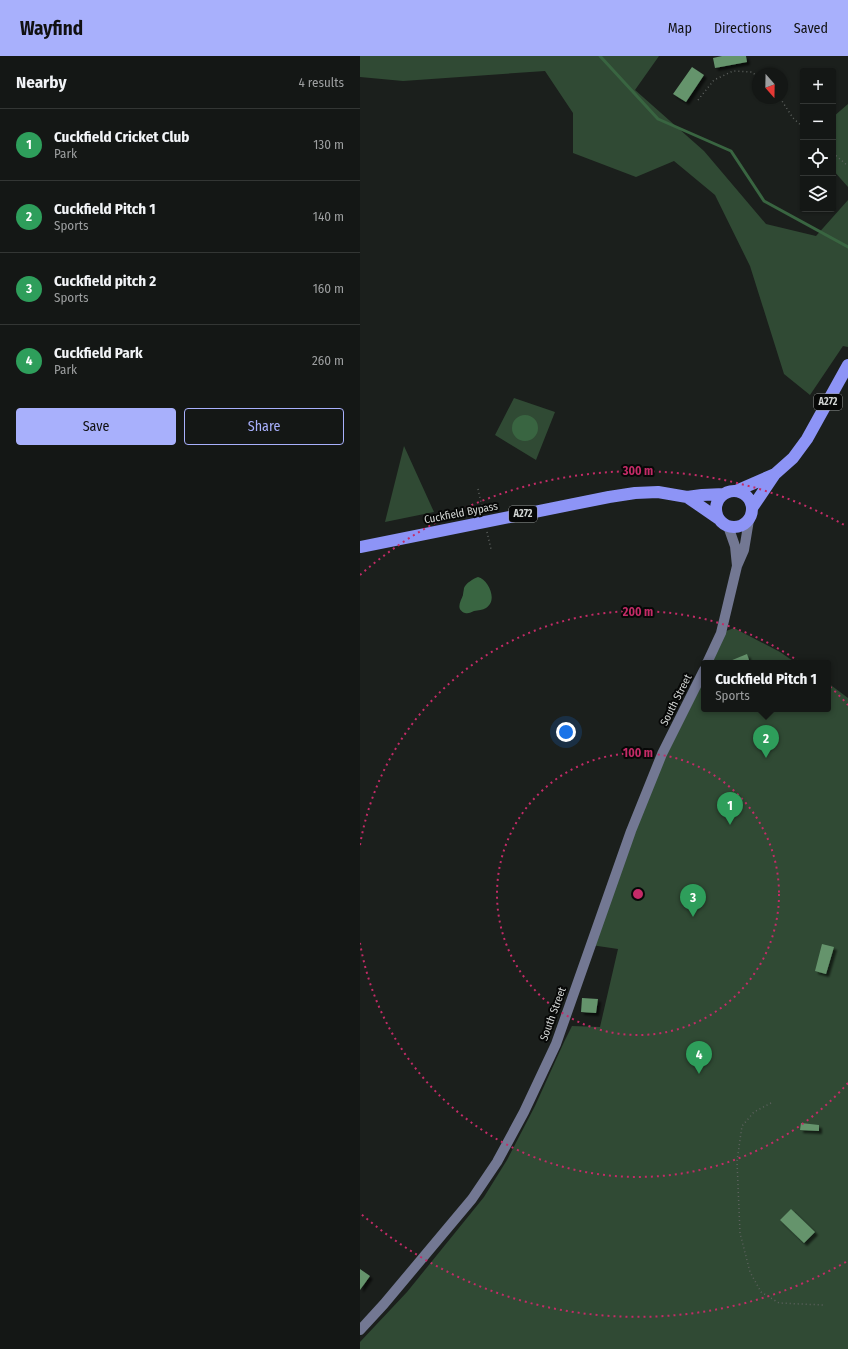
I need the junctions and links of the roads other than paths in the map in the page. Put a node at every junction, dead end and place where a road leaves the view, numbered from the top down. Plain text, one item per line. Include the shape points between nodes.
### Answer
1 (848, 365) edge
2 (775, 474) junction
3 (730, 493) junction
4 (687, 497) junction
5 (750, 514) junction
6 (724, 523) junction
7 (360, 547) edge
8 (738, 566) junction
9 (708, 660) edge
10 (701, 676) edge
11 (360, 1330) edge

1 - 2 highway, A272 via 807,439 793,458
2 - 3 highway, A272
2 - 5 highway, A272
3 - 4 highway, Cuckfield Bypass / A272
3 - 5 highway via 747,497 750,501
3 - 6 highway via 720,498 716,508
4 - 6 highway, Cuckfield Bypass / A272
4 - 7 highway, Cuckfield Bypass / A272 via 658,492 635,493
5 - 6 highway via 740,526 734,527
5 - 8 main road via 744,550
6 - 8 main road via 732,535
8 - 9 main road via 721,633
10 - 11 main road, South Street via 653,775 556,1044 524,1112 497,1162 472,1199

